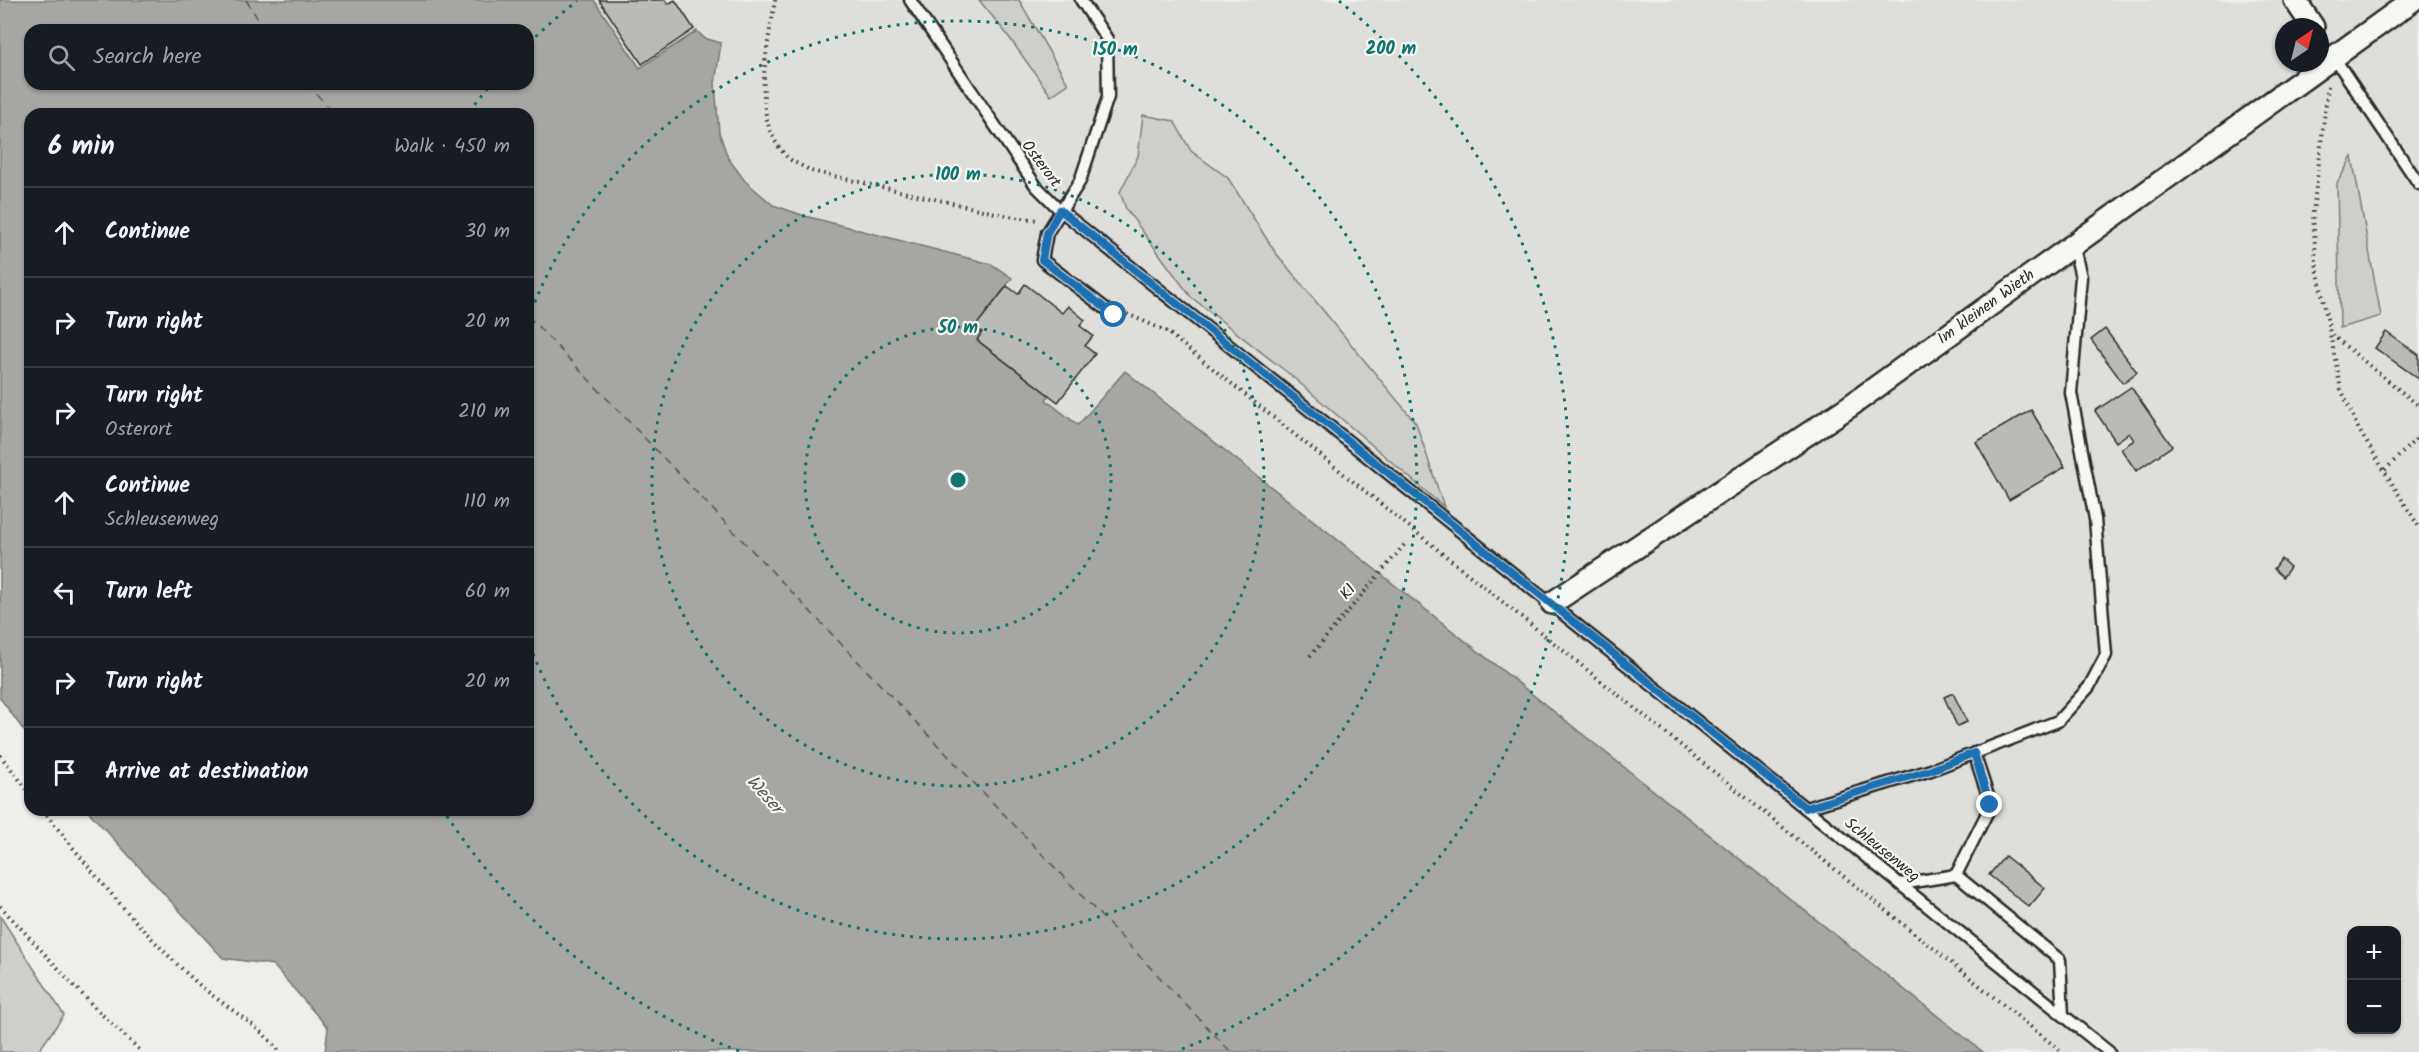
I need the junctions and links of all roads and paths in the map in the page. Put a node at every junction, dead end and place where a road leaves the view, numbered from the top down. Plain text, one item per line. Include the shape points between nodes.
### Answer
1 (775, 0) edge
2 (910, 0) edge
3 (1081, 0) edge
4 (2295, 0) edge
5 (2413, 0) edge
6 (2307, 18) edge
7 (2329, 50) edge
8 (2333, 56) junction
9 (2419, 184) edge
10 (1060, 210) junction
11 (2073, 244) junction
12 (1114, 315) joint
13 (2332, 335) junction
14 (2419, 406) edge
15 (2419, 436) edge
16 (2385, 470) junction
17 (2419, 527) edge
18 (1404, 544) dead end
19 (1552, 603) junction
20 (1310, 656) dead end
21 (1974, 753) junction
22 (0, 755) edge
23 (24, 785) edge
24 (1806, 808) junction
25 (48, 816) edge
26 (1956, 875) junction
27 (1901, 884) junction
28 (0, 906) edge
29 (2063, 1015) junction
30 (142, 1052) edge
31 (280, 1052) edge
32 (2062, 1052) edge
33 (2109, 1052) edge

1 - 10 path via 765,73 765,114 775,140 788,157 811,171 1009,216 1039,220
2 - 10 lane, Osterort via 1036,186
3 - 10 lane via 1107,39 1108,97 1080,181
4 - 6 street
5 - 8 street, Im kleinen Wieth
7 - 8 street
8 - 9 lane
8 - 11 street, Im kleinen Wieth
8 - 13 path via 2313,212 2316,263
10 - 12 lane via 1047,233 1042,260
10 - 19 lane, Osterort
11 - 19 street, Im kleinen Wieth via 1850,406
11 - 21 lane via 2081,277 2071,393 2095,519 2106,655 2089,687 2058,720
12 - 32 path via 1130,314 1166,331
13 - 14 path
13 - 16 path via 2341,389 2359,430
15 - 16 path
16 - 17 path
18 - 20 path, K1
19 - 24 lane, Schleusenweg
21 - 24 lane
21 - 26 lane via 1990,805
22 - 23 path
24 - 27 lane, Schleusenweg
25 - 31 path via 101,884 196,981 266,1035
26 - 27 lane
26 - 29 lane via 2060,960
27 - 29 lane, Schleusenweg
28 - 30 path
29 - 33 lane, Schleusenweg

